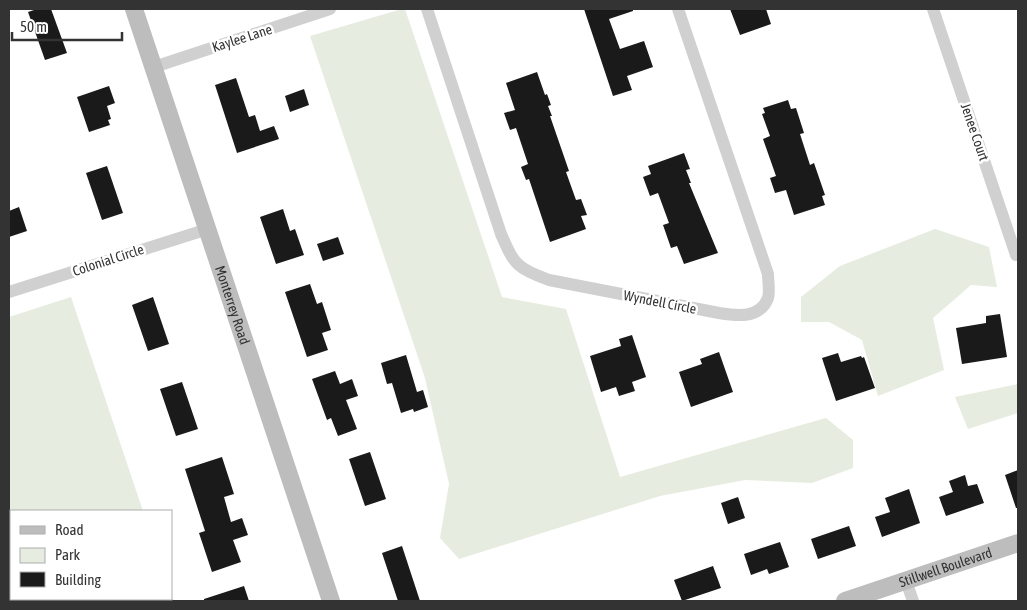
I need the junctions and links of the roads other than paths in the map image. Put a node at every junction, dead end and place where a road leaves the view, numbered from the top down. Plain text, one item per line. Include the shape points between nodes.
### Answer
1 (134, 9) edge
2 (330, 9) edge
3 (427, 9) edge
4 (678, 9) edge
5 (934, 9) edge
6 (154, 67) junction
7 (208, 229) junction
8 (1016, 255) dead end
9 (9, 292) edge
10 (1018, 543) edge
11 (906, 581) junction
12 (9, 597) edge
13 (10, 601) edge
14 (331, 601) edge
15 (845, 601) edge
16 (913, 601) edge

1 - 6 street, Monterrey Road
2 - 6 street, Kaylee Lane
3 - 4 street, Wyndell Circle via 501,234 517,265 549,280 719,313 751,314 769,297 768,274
5 - 8 street, Jenee Court
6 - 7 street, Monterrey Road
7 - 9 street, Colonial Circle
7 - 14 street, Monterrey Road
10 - 11 street, Stillwell Boulevard
11 - 15 street, Stillwell Boulevard
11 - 16 street
12 - 13 street

